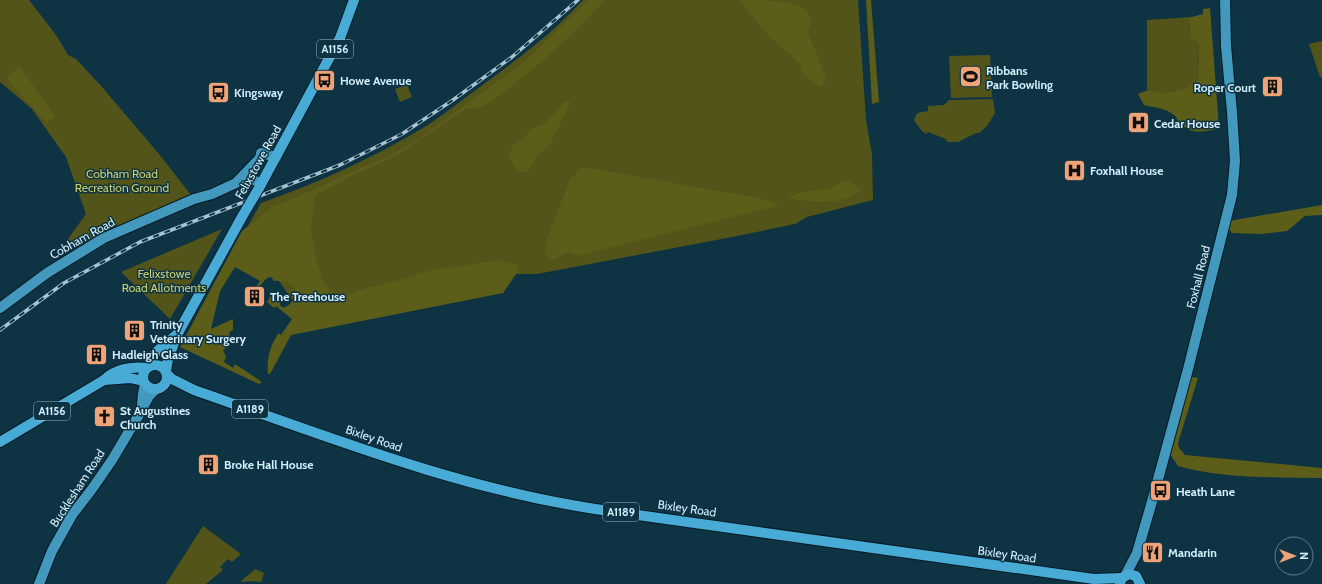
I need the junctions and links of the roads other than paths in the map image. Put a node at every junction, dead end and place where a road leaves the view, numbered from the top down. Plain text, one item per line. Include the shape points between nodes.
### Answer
1 (354, 0) edge
2 (1225, 0) edge
3 (276, 157) junction
4 (244, 175) junction
5 (260, 186) junction
6 (0, 308) edge
7 (178, 333) junction
8 (149, 367) junction
9 (167, 373) junction
10 (104, 380) junction
11 (144, 382) junction
12 (159, 389) junction
13 (194, 390) junction
14 (142, 409) junction
15 (0, 442) edge
16 (1137, 553) junction
17 (1094, 579) junction
18 (1122, 579) edge
19 (1138, 580) edge
20 (38, 584) edge
21 (1104, 584) edge
22 (1147, 584) edge

1 - 3 main road, Felixstowe Road / A1156 via 340,38
2 - 16 street, Foxhall Road via 1234,160 1232,195 1187,373
3 - 4 street, Cobham Road via 261,153 260,158
3 - 5 main road, Felixstowe Road / A1156
4 - 5 street
4 - 6 street, Cobham Road via 212,194 194,199 104,238 47,273
5 - 7 main road, Felixstowe Road / A1156, bridge
7 - 8 main road, Felixstowe Road / A1156 via 155,353
7 - 9 main road, Felixstowe Road / A1156 via 168,359
8 - 9 main road via 161,366
8 - 10 main road, A1156 via 121,370 109,374
8 - 11 main road via 144,374
9 - 12 main road via 167,382
9 - 13 main road, Bixley Road / A1189 via 172,379
10 - 11 main road, A1156 via 130,378
10 - 15 main road, A1156
11 - 12 main road via 148,387
11 - 14 street, Bucklesham Road
12 - 13 main road, Bixley Road / A1189
12 - 14 street, Bucklesham Road via 149,396
13 - 17 main road, Bixley Road / A1189 via 443,475 539,500
14 - 20 street, Bucklesham Road via 112,460 72,515 52,551
16 - 18 street, Foxhall Road
16 - 19 street, Foxhall Road
17 - 18 main road, Bixley Road / A1189
17 - 21 main road, Bixley Road / A1189
18 - 19 main road, Bixley Road via 1132,574
19 - 22 main road

